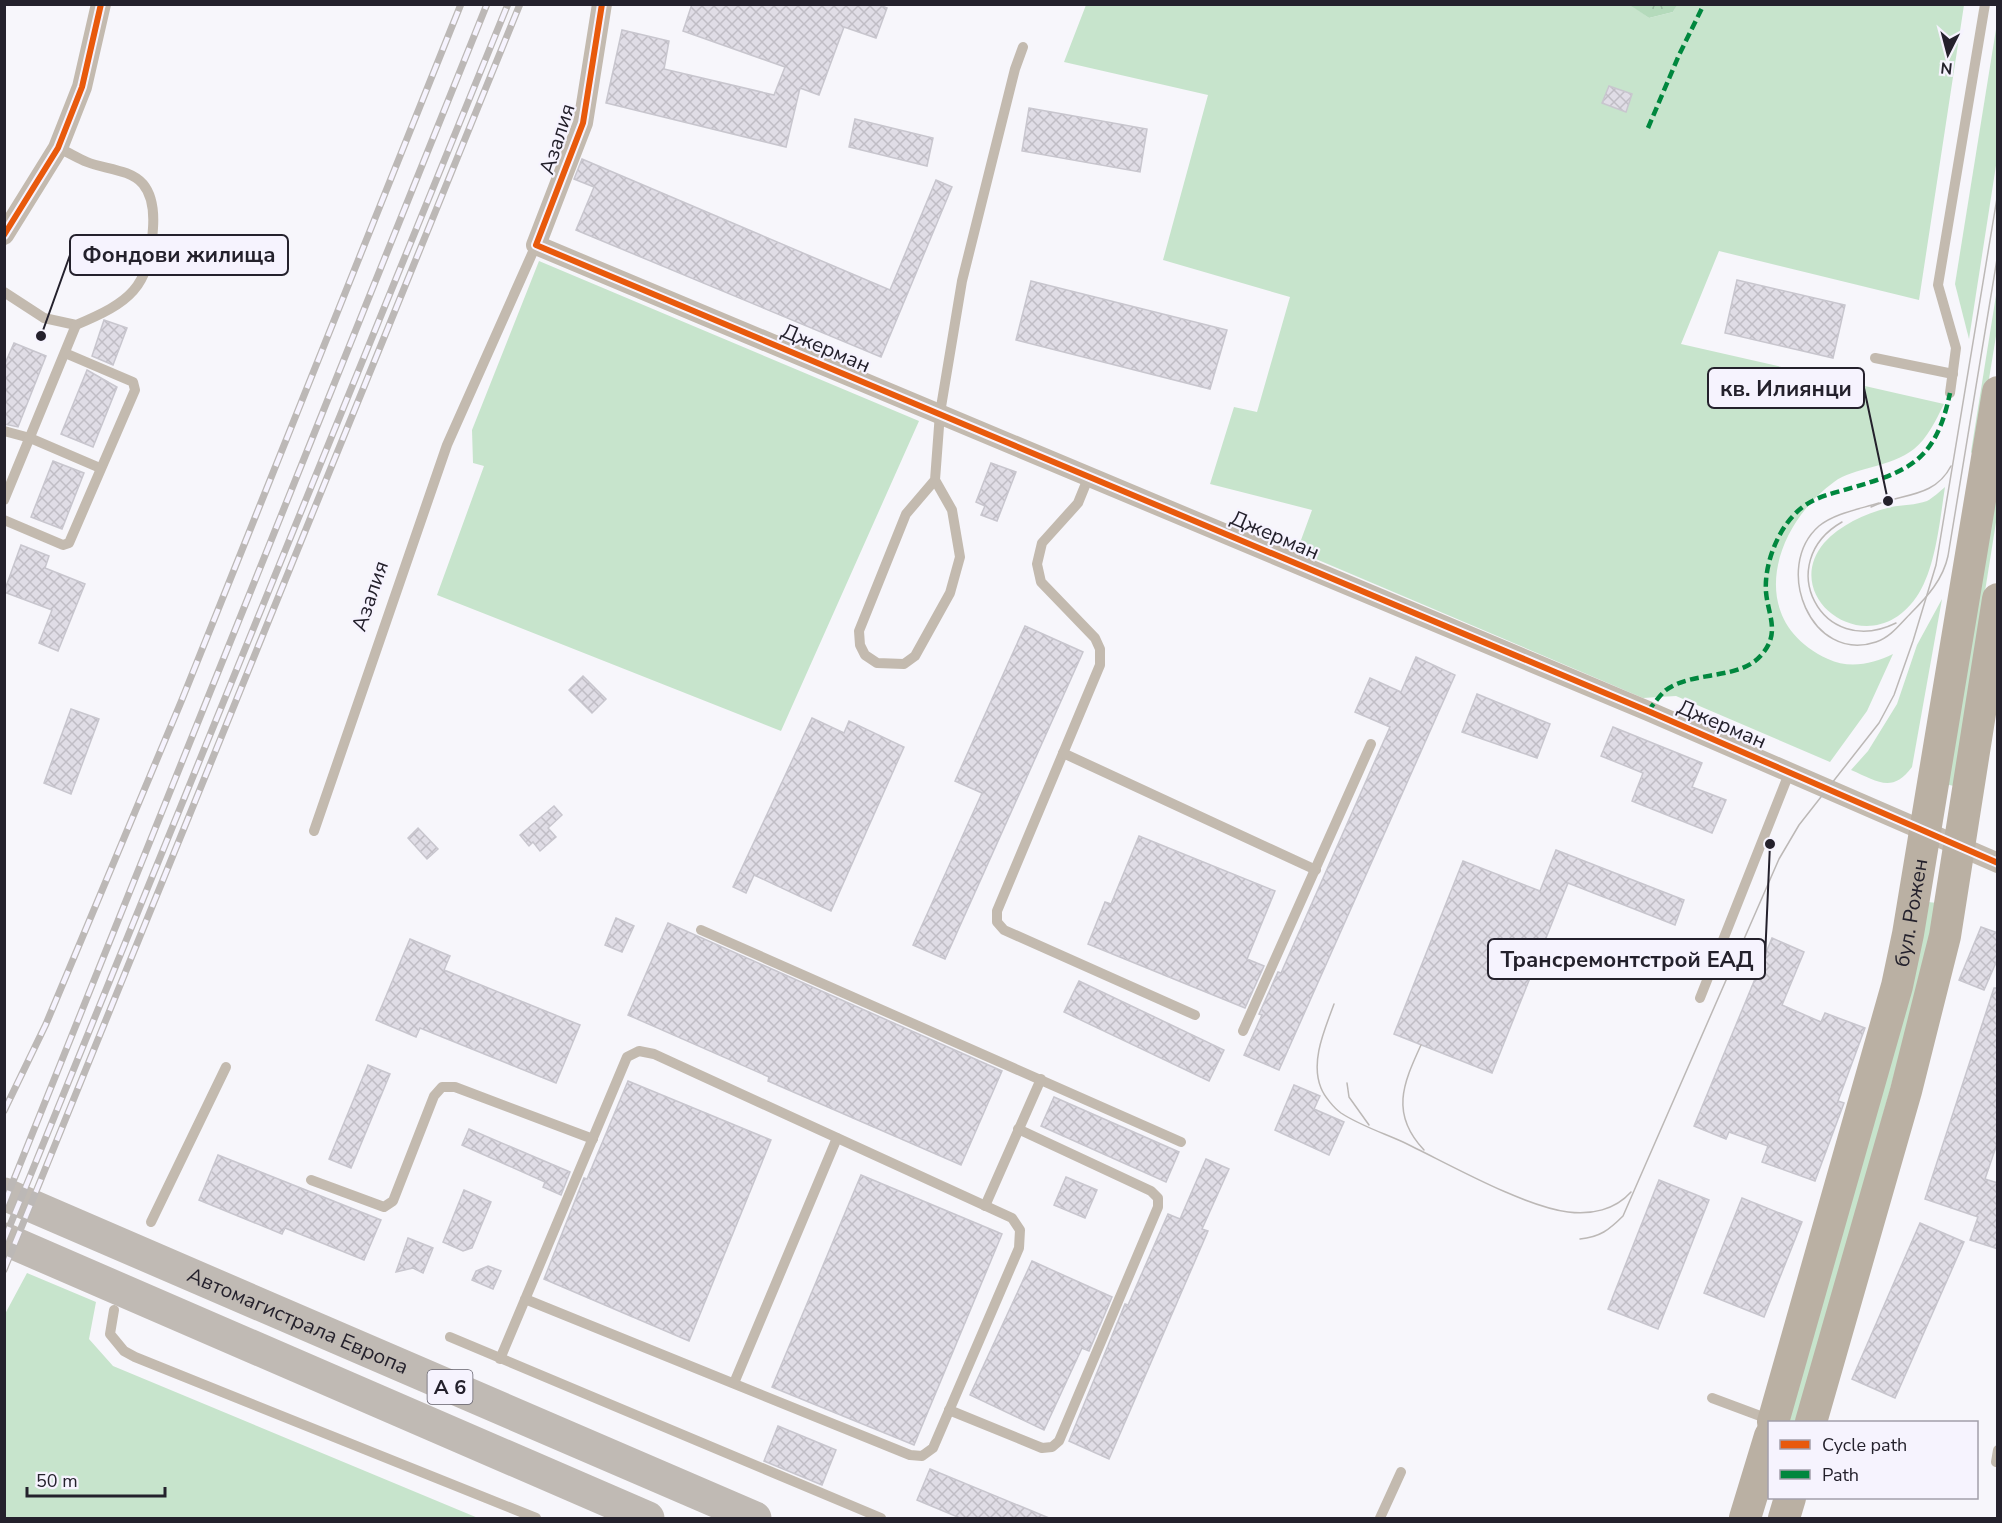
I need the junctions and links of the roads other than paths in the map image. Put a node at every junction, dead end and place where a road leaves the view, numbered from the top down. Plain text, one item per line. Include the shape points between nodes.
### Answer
1 (101, 4) edge
2 (602, 4) edge
3 (1984, 4) edge
4 (1023, 47) dead end
5 (58, 148) junction
6 (4, 235) edge
7 (536, 245) junction
8 (4, 292) edge
9 (76, 325) junction
10 (65, 353) junction
11 (1875, 358) dead end
12 (1953, 374) junction
13 (1998, 392) edge
14 (1950, 393) dead end
15 (939, 413) junction
16 (4, 431) edge
17 (30, 438) junction
18 (100, 468) junction
19 (1089, 476) junction
20 (935, 480) junction
21 (4, 500) edge
22 (4, 520) edge
23 (1998, 599) edge
24 (1998, 641) edge
25 (1986, 670) junction
26 (1371, 744) dead end
27 (1063, 753) junction
28 (1790, 771) junction
29 (314, 831) dead end
30 (1927, 832) junction
31 (1961, 846) junction
32 (1998, 863) edge
33 (1316, 870) junction
34 (701, 930) dead end
35 (1700, 998) dead end
36 (1195, 1015) dead end
37 (1243, 1031) dead end
38 (226, 1067) dead end
39 (1041, 1079) junction
40 (1018, 1129) junction
41 (837, 1138) junction
42 (593, 1139) junction
43 (1181, 1142) dead end
44 (311, 1180) dead end
45 (4, 1194) edge
46 (985, 1206) junction
47 (151, 1222) dead end
48 (4, 1239) edge
49 (525, 1299) junction
50 (122, 1302) junction
51 (450, 1337) dead end
52 (500, 1359) junction
53 (734, 1383) junction
54 (1712, 1398) dead end
55 (950, 1410) junction
56 (1773, 1421) edge
57 (1811, 1421) edge
58 (1768, 1424) edge
59 (1768, 1440) edge
60 (1401, 1472) dead end
61 (1789, 1499) edge
62 (716, 1503) junction
63 (536, 1518) edge
64 (648, 1518) edge
65 (755, 1518) edge
66 (764, 1518) edge
67 (881, 1518) edge
68 (1380, 1518) edge
69 (1745, 1518) edge
70 (1784, 1518) edge

1 - 5 street via 82,87
2 - 7 street, Азалия via 583,123
3 - 12 lane via 1938,285 1956,348
4 - 15 lane via 962,281
5 - 6 street
5 - 9 lane via 86,162 134,177 148,192 154,215 149,263 138,286 120,303
7 - 15 street, Джерман
7 - 29 lane, Азалия via 447,445
8 - 9 lane via 44,318
9 - 10 lane
10 - 17 lane
10 - 18 lane via 135,386
11 - 12 lane
12 - 14 lane
13 - 30 main road, бул. Рожен
15 - 19 street, Джерман
15 - 20 lane
16 - 17 lane
17 - 18 lane
17 - 21 lane
18 - 22 lane via 67,545
19 - 27 lane via 1078,503 1042,543 1037,564 1041,582 1095,638 1100,649 1100,665
19 - 28 street, Джерман
20 - 20 lane via 957,527 960,557 950,593 915,656 904,664 877,663 865,655 859,630 906,514
23 - 25 main road, бул. Рожен
24 - 25 street
25 - 31 main road, бул. Рожен
26 - 33 lane
27 - 33 lane
27 - 36 lane via 997,911 997,922 1004,930
28 - 30 street, Джерман
28 - 35 lane
30 - 31 street, Джерман
30 - 56 main road, бул. Рожен via 1897,986
31 - 32 street, Джерман
31 - 57 main road, бул. Рожен via 1932,995
33 - 37 lane
34 - 39 lane
38 - 47 lane
39 - 40 lane
39 - 43 lane
40 - 46 lane
40 - 55 lane via 1151,1191 1158,1198 1158,1208 1059,1441 1042,1448
41 - 42 lane via 654,1054 639,1051 627,1056
41 - 46 lane
41 - 53 lane
42 - 44 lane via 455,1087 442,1087 434,1096 393,1201 384,1207 372,1204
42 - 49 lane
45 - 62 highway, Автомагистрала Европа / A 6
46 - 55 lane via 1012,1218 1020,1230 1019,1248
48 - 50 highway, Автомагистрала Европа / A 6
49 - 52 lane
49 - 53 lane
50 - 63 lane via 110,1334 124,1351 135,1357
50 - 64 highway, Автомагистрала Европа / A 6
51 - 52 lane
52 - 67 lane
53 - 55 lane via 910,1455 922,1456 933,1448
54 - 58 lane
59 - 69 main road, бул. Рожен
60 - 68 lane
61 - 70 main road
62 - 65 highway, Автомагистрала Европа / A 6
62 - 66 highway

